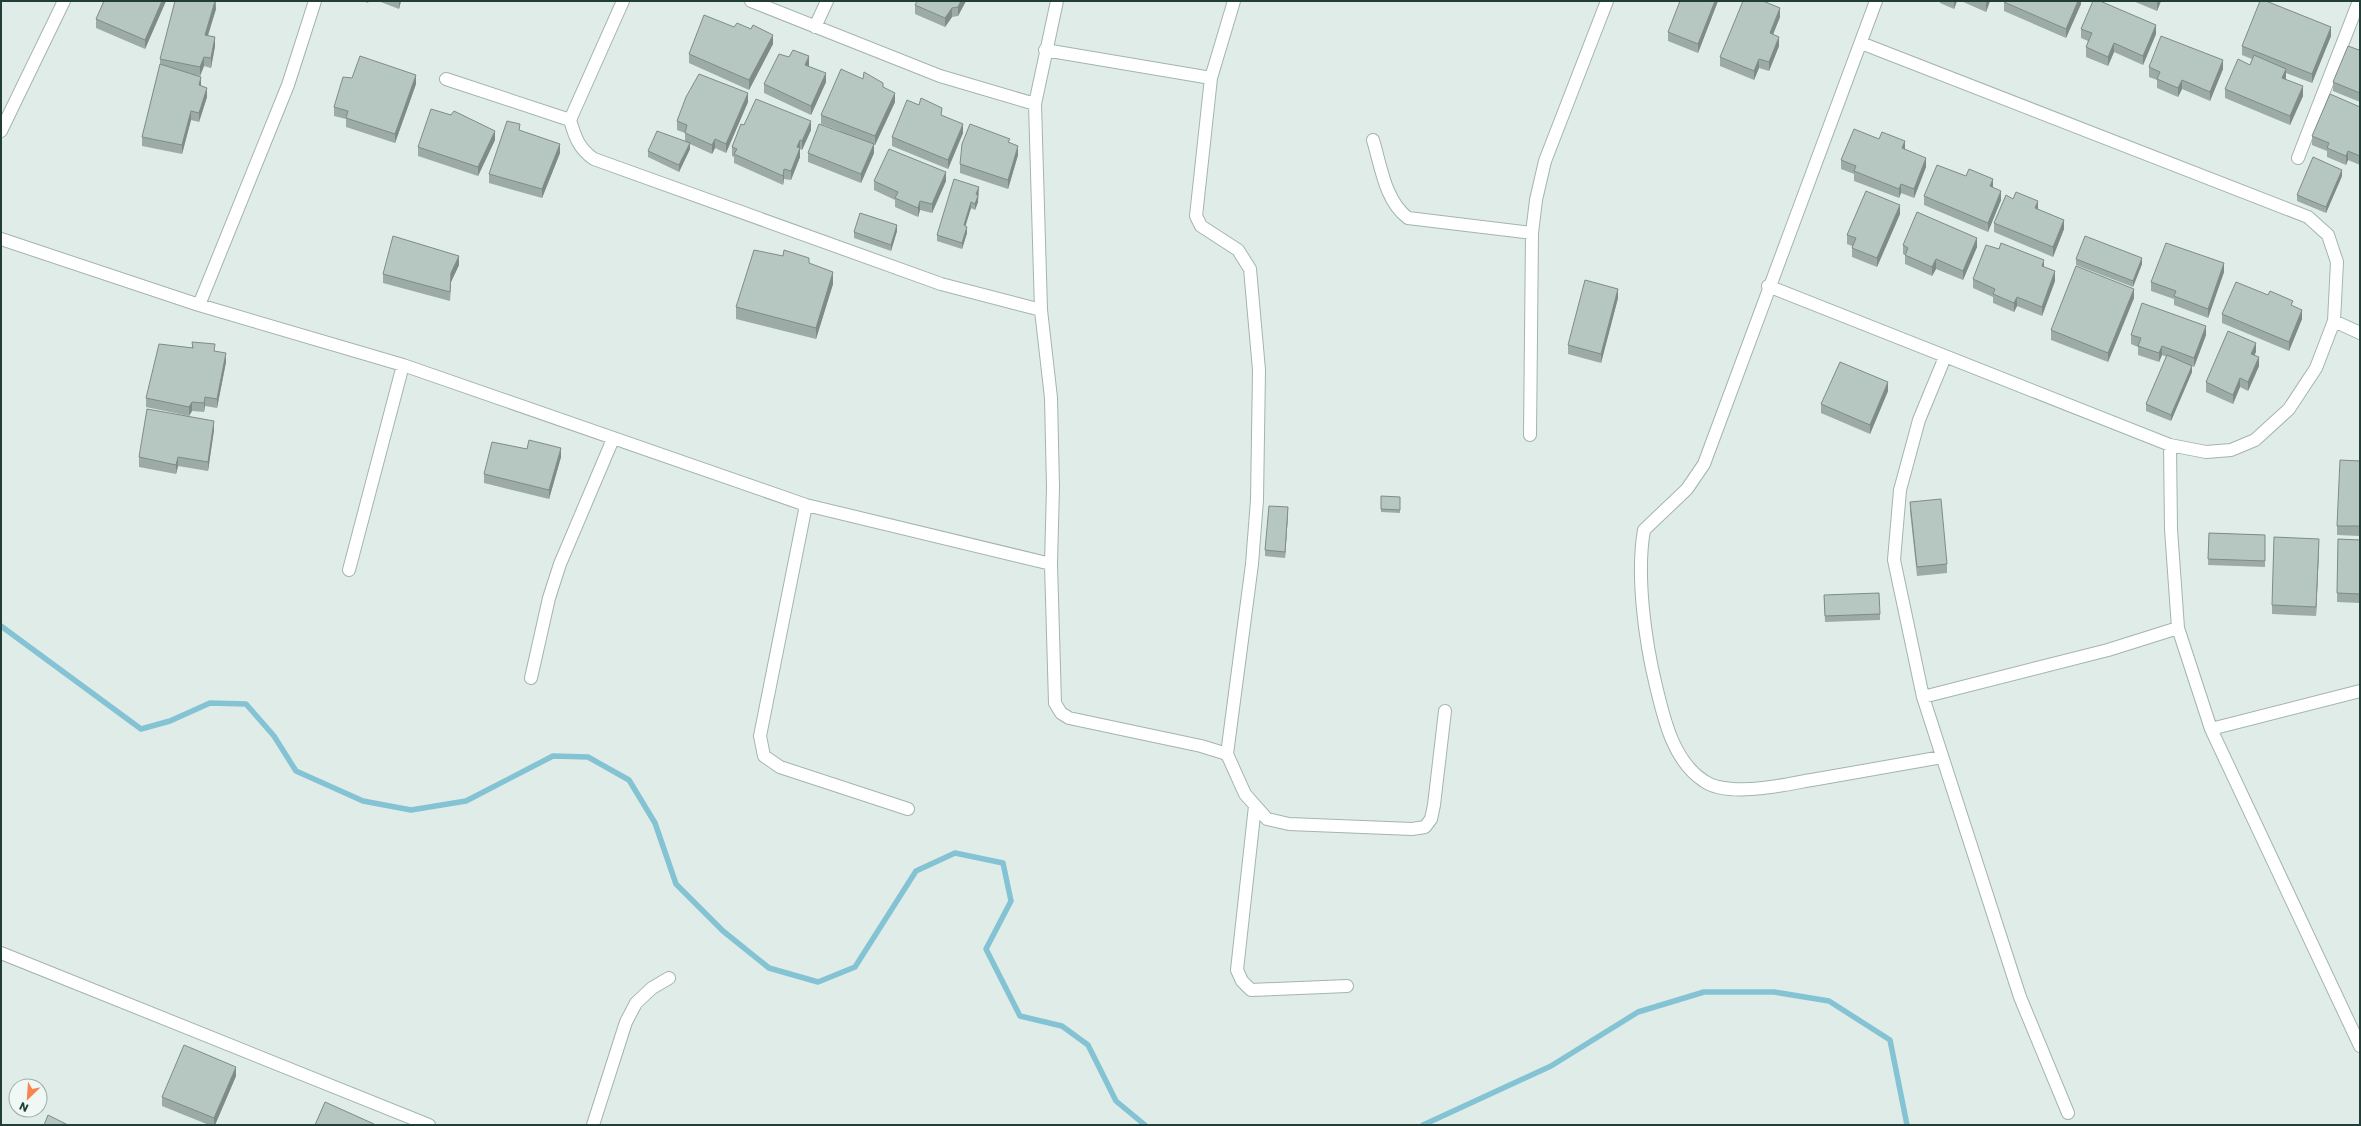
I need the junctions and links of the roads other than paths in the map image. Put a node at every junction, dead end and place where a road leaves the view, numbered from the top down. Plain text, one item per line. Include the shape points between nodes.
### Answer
1 (64, 1) edge
2 (315, 1) edge
3 (623, 1) edge
4 (751, 1) edge
5 (827, 1) edge
6 (1057, 1) edge
7 (1234, 1) edge
8 (1607, 1) edge
9 (1876, 1) edge
10 (2359, 1) edge
11 (815, 27) junction
12 (1861, 43) junction
13 (1045, 50) junction
14 (1211, 78) junction
15 (446, 79) dead end
16 (1035, 104) junction
17 (570, 120) junction
18 (1, 131) edge
19 (1373, 140) dead end
20 (2298, 158) dead end
21 (1532, 232) junction
22 (1, 239) edge
23 (1768, 286) junction
24 (199, 305) junction
25 (1041, 310) junction
26 (2334, 321) junction
27 (2360, 333) edge
28 (1945, 357) junction
29 (403, 365) junction
30 (1530, 435) dead end
31 (613, 439) junction
32 (2170, 445) junction
33 (806, 505) junction
34 (1051, 564) junction
35 (349, 570) dead end
36 (2178, 628) junction
37 (531, 678) dead end
38 (2360, 691) edge
39 (1923, 697) junction
40 (1445, 711) dead end
41 (2211, 729) junction
42 (1227, 754) junction
43 (1942, 757) junction
44 (1255, 806) junction
45 (908, 810) dead end
46 (1, 953) edge
47 (669, 978) dead end
48 (1347, 986) dead end
49 (2360, 1046) edge
50 (2068, 1113) dead end
51 (429, 1125) edge
52 (593, 1125) edge

1 - 18 street
2 - 24 street via 288,85
3 - 17 street
4 - 11 street
5 - 11 street
6 - 13 street
7 - 14 street
8 - 21 street via 1545,161
9 - 12 street
10 - 20 street
11 - 16 street via 940,76
12 - 23 street
12 - 26 street via 2308,217 2328,235 2337,262
13 - 14 street
13 - 16 street
14 - 42 street via 1196,216 1201,226 1238,250 1250,269 1259,370 1257,500
15 - 17 street
16 - 25 street
17 - 25 street via 578,143 585,153 594,159 941,284
19 - 21 street via 1389,194 1408,218
21 - 30 street
22 - 24 street
23 - 28 street
23 - 43 street via 1704,464 1687,489 1644,530 1641,563 1648,644 1664,722 1688,767 1704,782 1723,788 1762,788
24 - 29 street
25 - 34 street via 1050,398 1053,487
26 - 27 street
26 - 32 street via 2316,368 2289,410 2255,440 2231,450 2206,452
28 - 32 street
28 - 39 street via 1919,420 1900,490 1894,560
29 - 31 street
29 - 35 street
31 - 33 street
31 - 37 street via 560,564 549,598
32 - 36 street via 2171,529
33 - 34 street
33 - 45 street via 760,736 764,756 780,767
34 - 42 street via 1055,703 1061,713 1069,718 1201,746
36 - 39 street via 2108,650
36 - 41 street
38 - 41 street
39 - 43 street
40 - 44 street via 1434,805 1431,819 1425,827 1412,829 1289,824 1267,819
41 - 49 street
42 - 44 street via 1245,794
43 - 50 street via 2020,997
44 - 48 street via 1237,970 1242,981 1251,990
46 - 51 street
47 - 52 street via 652,988 636,1003 626,1022

